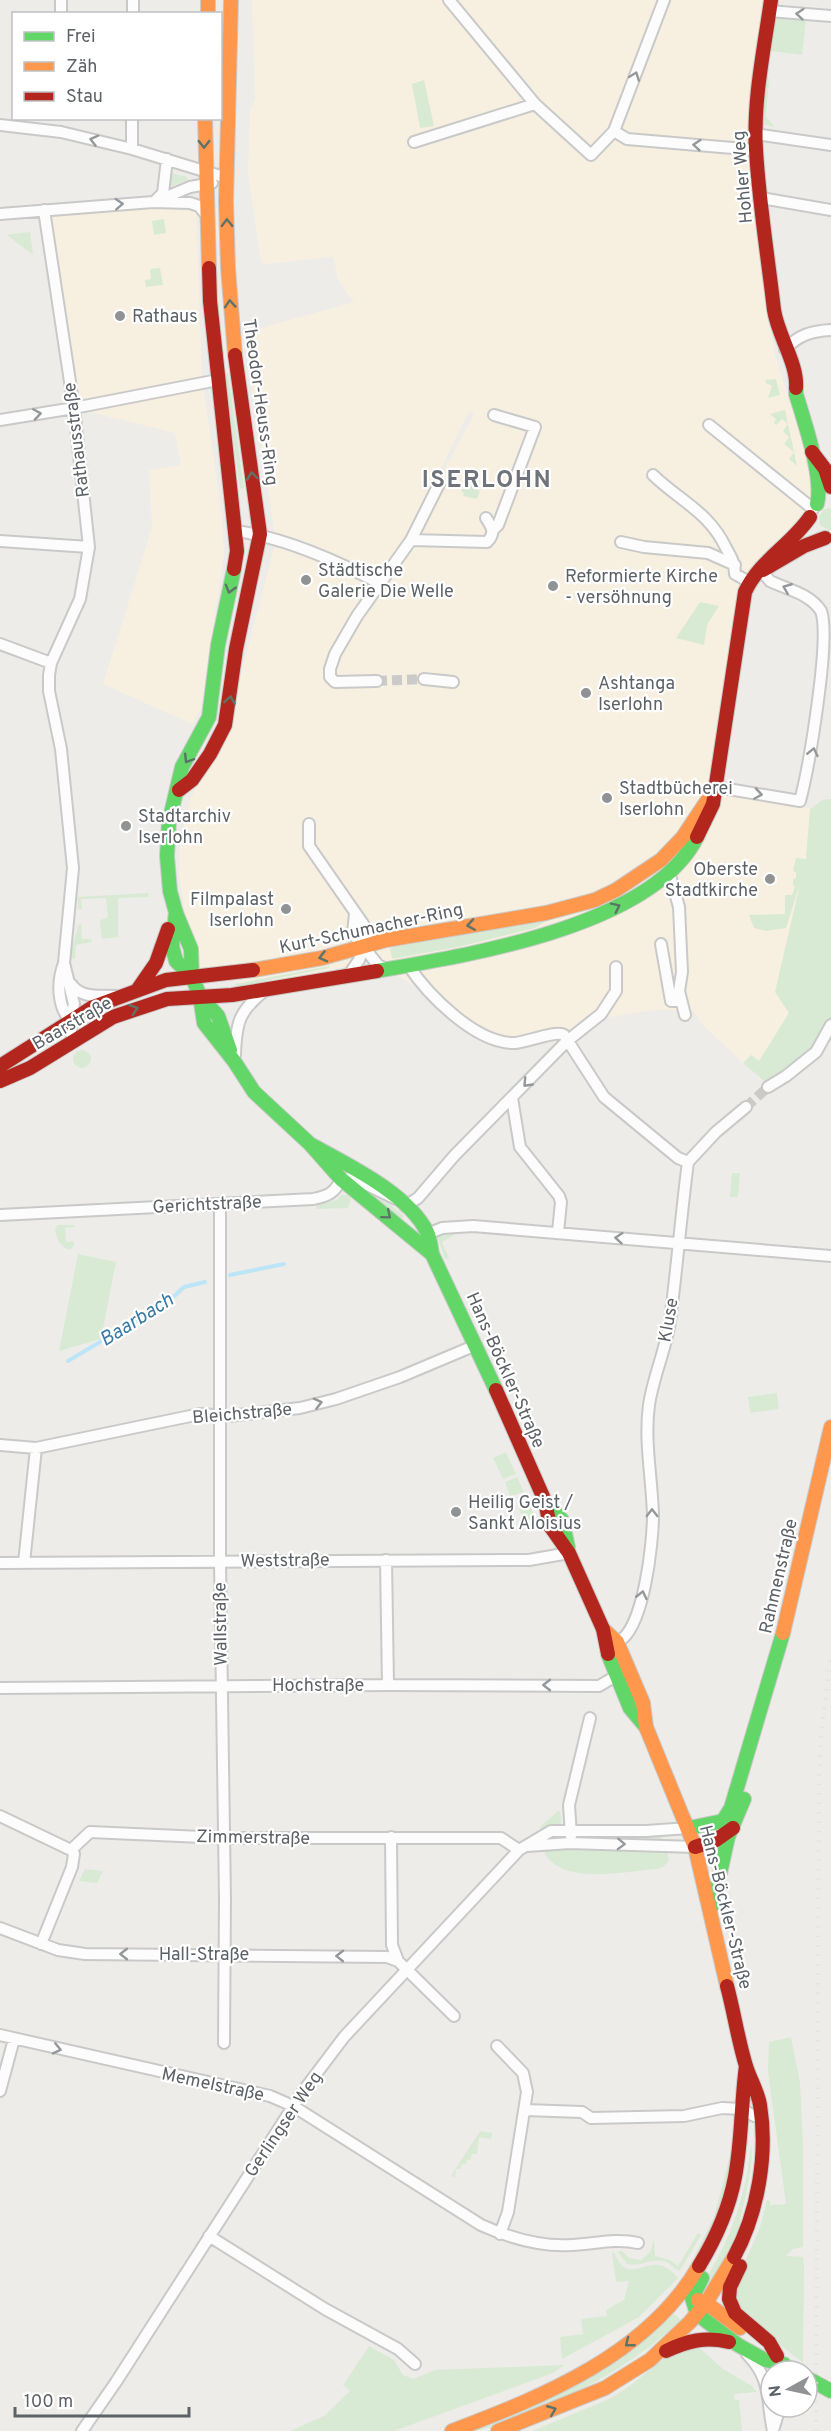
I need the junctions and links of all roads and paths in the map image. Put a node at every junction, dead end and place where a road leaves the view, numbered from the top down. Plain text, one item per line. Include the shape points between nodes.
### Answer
1 (231, 0) edge
2 (449, 0) edge
3 (664, 0) edge
4 (770, 5) edge
5 (831, 16) edge
6 (535, 104) junction
7 (61, 120) edge
8 (132, 120) edge
9 (205, 120) edge
10 (0, 125) edge
11 (614, 131) junction
12 (61, 132) junction
13 (755, 134) junction
14 (414, 142) dead end
15 (831, 145) edge
16 (132, 149) junction
17 (756, 150) junction
18 (167, 159) junction
19 (206, 177) junction
20 (227, 178) junction
21 (761, 198) junction
22 (153, 202) junction
23 (44, 210) junction
24 (831, 210) edge
25 (0, 214) edge
26 (208, 217) junction
27 (778, 327) junction
28 (831, 330) edge
29 (797, 337) junction
30 (785, 349) junction
31 (218, 380) junction
32 (74, 408) junction
33 (494, 415) dead end
34 (0, 420) edge
35 (709, 425) dead end
36 (812, 452) junction
37 (653, 475) dead end
38 (439, 484) dead end
39 (831, 487) edge
40 (831, 499) edge
41 (813, 510) junction
42 (486, 518) dead end
43 (493, 530) junction
44 (236, 531) junction
45 (260, 534) junction
46 (828, 539) edge
47 (411, 540) junction
48 (0, 541) edge
49 (621, 542) dead end
50 (89, 547) junction
51 (735, 565) junction
52 (756, 575) junction
53 (381, 584) junction
54 (0, 644) edge
55 (51, 663) junction
56 (424, 679) tunnel mouth
57 (377, 681) tunnel mouth
58 (453, 682) dead end
59 (716, 787) junction
60 (179, 790) junction
61 (309, 824) dead end
62 (669, 872) junction
63 (558, 911) junction
64 (176, 912) junction
65 (561, 930) junction
66 (661, 944) dead end
67 (364, 946) junction
68 (64, 963) junction
69 (408, 964) junction
70 (616, 967) dead end
71 (384, 968) junction
72 (350, 973) junction
73 (192, 977) junction
74 (69, 982) junction
75 (138, 989) junction
76 (266, 990) junction
77 (120, 996) junction
78 (200, 996) junction
79 (680, 1001) junction
80 (685, 1015) dead end
81 (70, 1020) junction
82 (831, 1026) edge
83 (72, 1040) junction
84 (567, 1041) junction
85 (234, 1061) junction
86 (0, 1066) edge
87 (0, 1081) edge
88 (768, 1087) tunnel mouth
89 (512, 1098) junction
90 (746, 1107) tunnel mouth
91 (310, 1144) junction
92 (688, 1162) junction
93 (341, 1179) junction
94 (402, 1203) junction
95 (220, 1204) junction
96 (0, 1215) edge
97 (558, 1232) junction
98 (428, 1234) junction
99 (677, 1242) junction
100 (432, 1254) junction
101 (831, 1256) edge
102 (476, 1345) junction
103 (219, 1415) junction
104 (831, 1427) edge
105 (0, 1445) edge
106 (36, 1448) junction
107 (569, 1553) junction
108 (387, 1560) junction
109 (220, 1561) junction
110 (0, 1563) edge
111 (24, 1563) junction
112 (603, 1629) junction
113 (617, 1642) junction
114 (616, 1676) junction
115 (632, 1677) junction
116 (388, 1685) junction
117 (221, 1686) junction
118 (0, 1688) edge
119 (637, 1705) junction
120 (590, 1718) dead end
121 (756, 1732) junction
122 (0, 1816) edge
123 (689, 1828) junction
124 (733, 1828) junction
125 (571, 1830) junction
126 (391, 1837) junction
127 (224, 1838) junction
128 (570, 1843) junction
129 (695, 1847) junction
130 (521, 1848) junction
131 (74, 1854) dead end
132 (712, 1910) junction
133 (0, 1928) edge
134 (41, 1944) junction
135 (225, 1954) junction
136 (398, 1961) junction
137 (407, 1971) junction
138 (454, 2016) dead end
139 (0, 2035) edge
140 (14, 2039) junction
141 (224, 2043) dead end
142 (497, 2046) dead end
143 (746, 2065) junction
144 (0, 2091) edge
145 (293, 2106) junction
146 (525, 2109) junction
147 (748, 2112) junction
148 (750, 2218) junction
149 (500, 2234) junction
150 (209, 2236) junction
151 (743, 2238) junction
152 (638, 2243) dead end
153 (693, 2298) junction
154 (673, 2304) junction
155 (702, 2308) junction
156 (738, 2345) junction
157 (763, 2359) edge
158 (778, 2359) edge
159 (782, 2359) edge
160 (651, 2360) junction
161 (415, 2364) dead end
162 (82, 2431) edge
163 (452, 2431) edge
164 (498, 2431) edge
165 (773, 2431) edge

1 - 20 main road, Theodor-Heuss-Ring
2 - 6 street
11 -> 3 street
5 -> 4 street
4 - 13 main road, Hohler Weg
6 - 11 street via 591,155
6 - 14 street
7 - 12 street
8 - 16 street
9 -> 19 main road, Theodor-Heuss-Ring
10 - 12 street
17 -> 11 street via 627,140
16 -> 12 street
13 - 15 street
13 - 17 main road, Hohler Weg
16 - 18 street
17 - 21 main road, Hohler Weg
18 - 19 street
18 - 22 street via 163,194
19 - 20 street
19 - 22 street
19 - 26 main road, Theodor-Heuss-Ring
45 -> 20 main road, Theodor-Heuss-Ring via 231,316
21 - 24 street
21 - 27 main road, Hohler Weg
23 -> 22 street
22 - 26 street via 190,203 199,206
23 - 25 street
23 - 32 street, Rathausstraße
26 - 31 main road, Theodor-Heuss-Ring via 210,301
27 - 29 street
27 - 30 main road, Hohler Weg
28 - 29 street
29 - 30 street
30 - 36 main road, Hohler Weg via 797,376 796,394
31 - 32 street
31 - 44 main road, Theodor-Heuss-Ring
34 -> 32 street
32 - 50 street, Rathausstraße
33 - 43 street via 535,428
35 - 41 street
36 - 39 main road, Hohler Weg via 825,469
36 - 41 main road, Hohler Weg via 819,496
37 - 51 street via 706,517
38 - 47 street
40 - 41 main road
41 - 46 main road via 813,530
41 - 52 main road via 805,526 778,548
42 - 43 street
43 - 47 street via 492,537 480,543
44 - 45 street
44 -> 60 main road, Theodor-Heuss-Ring via 235,573 216,658 209,718 180,773
45 - 53 street
60 -> 45 main road, Theodor-Heuss-Ring via 192,780 225,725
46 - 52 main road via 804,546
47 - 53 street
48 - 50 street
49 - 51 street via 708,553
50 - 55 street, Rathausstraße via 80,599
51 - 52 street via 735,574
52 - 59 main road, Kurt-Schumacher-Ring via 745,592
59 -> 52 street via 800,801 817,730 825,618 810,599
53 - 57 street via 357,616 330,669 334,682
54 - 55 street
55 - 68 street via 49,691 61,749 73,868
56 - 58 street
59 - 62 main road, Kurt-Schumacher-Ring via 701,831
59 - 63 main road, Kurt-Schumacher-Ring via 683,837 661,860 616,890
60 - 64 main road, Theodor-Heuss-Ring via 168,835
61 - 67 street via 309,846 355,913 353,934
65 -> 62 main road, Kurt-Schumacher-Ring via 622,904
62 - 79 street via 679,907
63 - 65 street
63 -> 67 main road, Kurt-Schumacher-Ring
64 - 73 main road, Theodor-Heuss-Ring via 194,956
64 - 73 main road, Theodor-Heuss-Ring via 172,946 176,961
64 - 75 main road via 156,963
65 - 69 main road, Kurt-Schumacher-Ring
66 - 79 street via 671,1001
67 - 71 street
67 - 72 street
67 -> 73 main road, Kurt-Schumacher-Ring via 294,963
68 - 74 street
68 - 81 street via 59,975 62,1011
69 - 71 main road, Kurt-Schumacher-Ring
69 - 84 street via 450,1010 482,1035 513,1043 561,1033
70 - 84 street via 616,991 611,999 601,1014
71 - 72 main road, Kurt-Schumacher-Ring
72 - 76 main road, Kurt-Schumacher-Ring
73 - 75 main road, Baarstraße
73 - 78 main road, Theodor-Heuss-Ring
74 - 77 street via 84,995
74 - 81 street via 74,1004
75 - 77 main road, Baarstraße
76 - 78 main road, Kurt-Schumacher-Ring
76 - 85 street via 241,1013
77 - 81 main road, Baarstraße
83 -> 78 main road, Baarstraße via 130,1011 173,997
78 - 85 main road, Hans-Böckler-Straße via 218,1016
78 - 85 main road, Hans-Böckler-Straße via 204,1023
79 - 80 street
81 - 83 street
81 - 86 main road, Baarstraße
82 - 88 street via 816,1052
83 - 87 main road, Baarstraße via 30,1068
84 -> 89 street
84 - 92 street via 604,1097
85 - 91 main road, Hans-Böckler-Straße via 254,1092
89 - 94 street via 418,1198
89 - 97 street via 520,1147 560,1196
90 - 92 street
91 - 93 main road, Hans-Böckler-Straße
91 - 94 main road, Hans-Böckler-Straße via 388,1188
92 - 99 street, Kluse
93 - 94 street via 353,1178
93 - 95 street, Gerichtstraße via 337,1189 313,1199
93 -> 100 main road, Hans-Böckler-Straße
94 - 98 main road, Hans-Böckler-Straße
95 - 96 street, Gerichtstraße
95 - 103 street, Wallstraße
97 - 98 street via 465,1226
99 -> 97 street
98 - 100 main road, Hans-Böckler-Straße
99 - 101 street
113 -> 99 street, Kluse via 632,1628 647,1571 653,1517 648,1418 670,1323
100 - 102 main road, Hans-Böckler-Straße
103 -> 102 street, Bleichstraße via 300,1408 336,1399
102 - 107 main road, Hans-Böckler-Straße via 545,1501 550,1526
103 - 106 street, Bleichstraße via 200,1414
103 - 109 street, Wallstraße
104 - 121 main road, Rahmenstraße
105 - 106 street, Bleichstraße
106 - 111 street
107 - 108 street, Weststraße via 529,1560
107 - 112 main road, Hans-Böckler-Straße
108 - 109 street, Weststraße
108 - 116 street
109 - 111 street, Weststraße
109 - 117 street, Wallstraße
110 - 111 street, Weststraße
112 - 113 main road, Hans-Böckler-Straße
112 - 114 main road, Hans-Böckler-Straße via 605,1648
113 - 115 main road, Hans-Böckler-Straße
114 - 115 street, Hochstraße
114 -> 116 street, Hochstraße via 599,1686
114 - 119 main road, Hans-Böckler-Straße
115 - 119 main road, Hans-Böckler-Straße
116 - 117 street, Hochstraße
117 - 118 street, Hochstraße
117 - 127 street, Wallstraße
119 - 123 main road, Hans-Böckler-Straße
120 - 125 street via 569,1805
121 - 123 main road, Rahmenstraße via 723,1821
121 - 124 main road, Rahmenstraße via 750,1779
122 - 127 street, Zimmerstraße via 71,1850 90,1832
123 - 125 street, Gerlingser Weg
123 - 129 main road, Hans-Böckler-Straße
124 - 129 main road via 716,1840
124 - 132 main road, Rahmenstraße
125 - 128 street
125 - 130 street, Gerlingser Weg via 551,1831
126 - 127 street, Zimmerstraße
126 - 130 street, Zimmerstraße via 501,1838
126 - 136 street via 392,1945
127 - 135 street, Wallstraße
128 -> 129 street
128 - 130 street
129 - 132 main road, Hans-Böckler-Straße
130 - 137 street, Gerlingser Weg
131 - 134 street
132 - 143 main road, Hans-Böckler-Straße
133 - 134 street, Hall-Straße
135 -> 134 street, Hall-Straße via 84,1954
136 -> 135 street, Hall-Straße via 387,1957
135 - 141 street, Wallstraße
136 - 137 street
137 - 138 street
137 - 145 street, Gerlingser Weg via 344,2037
139 - 140 street, Memelstraße
140 - 144 street
140 -> 145 street, Memelstraße via 270,2096
142 - 146 street via 523,2073
143 - 147 main road, Hans-Böckler-Straße via 742,2087
143 - 148 main road, Hans-Böckler-Straße via 758,2092 763,2136 761,2172
145 - 149 street, Memelstraße
145 - 150 street, Gerlingser Weg
146 - 147 street via 582,2112 591,2118 684,2116 722,2108
146 - 149 street via 508,2212
147 - 151 main road, Hans-Böckler-Straße via 753,2174
147 - 153 main road via 746,2162 732,2223
147 - 154 main road, Hans-Böckler-Straße via 725,2216 710,2251
148 - 151 main road, Hans-Böckler-Straße
148 - 159 main road via 748,2247 730,2287 729,2299 735,2313
149 - 152 street, Memelstraße via 549,2245 622,2240
150 - 161 street via 325,2309 398,2349
150 - 162 street, Gerlingser Weg
151 - 155 main road, Hans-Böckler-Straße
153 - 154 main road
153 - 155 main road
154 -> 163 main road, Hans-Böckler-Straße via 624,2347 576,2378
155 - 156 main road
155 - 158 main road
155 - 160 main road, Hans-Böckler-Straße
156 - 157 main road
156 - 160 main road via 718,2338 691,2339
156 - 165 street via 760,2367 767,2384
164 -> 160 main road via 605,2388

